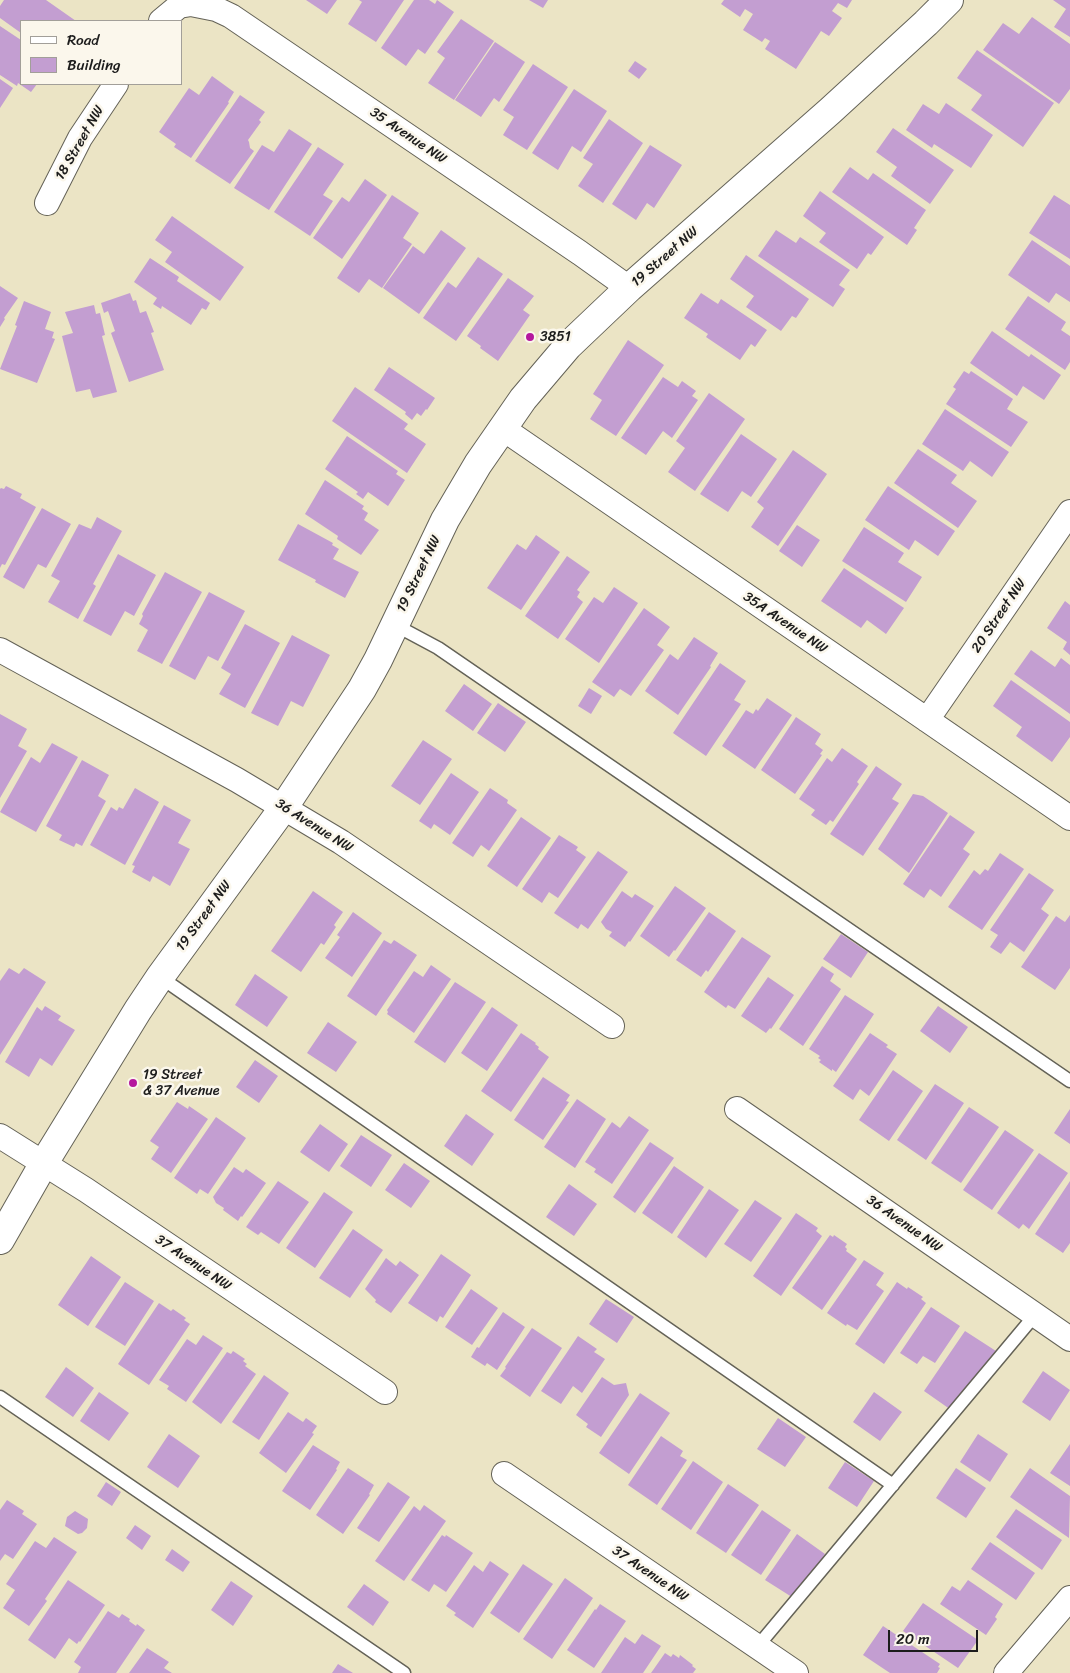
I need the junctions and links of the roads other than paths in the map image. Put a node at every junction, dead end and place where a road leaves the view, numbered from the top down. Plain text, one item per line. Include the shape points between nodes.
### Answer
1 (949, 0) edge
2 (162, 20) edge
3 (115, 85) edge
4 (47, 203) dead end
5 (629, 288) junction
6 (502, 428) junction
7 (1070, 512) edge
8 (394, 625) junction
9 (0, 650) edge
10 (927, 720) junction
11 (284, 806) junction
12 (1070, 818) edge
13 (160, 976) junction
14 (612, 1026) dead end
15 (1070, 1081) edge
16 (738, 1110) dead end
17 (0, 1136) edge
18 (44, 1163) junction
19 (0, 1240) edge
20 (1035, 1315) junction
21 (1070, 1339) edge
22 (385, 1392) dead end
23 (0, 1397) edge
24 (504, 1474) dead end
25 (893, 1485) junction
26 (1067, 1608) edge
27 (757, 1647) junction
28 (404, 1673) edge
29 (796, 1673) edge
30 (1006, 1673) edge

1 - 5 street, 19 Street NW via 830,111
2 - 5 street, 35 Avenue NW via 179,6 191,4 231,16
3 - 4 street, 18 Street NW via 80,138
5 - 6 street, 19 Street NW via 568,346
6 - 8 street, 19 Street NW via 445,520
6 - 10 street, 35A Avenue NW
7 - 10 street, 20 Street NW
8 - 11 street, 19 Street NW via 362,689
8 - 15 lane via 438,648
9 - 11 street, 36 Avenue NW
10 - 12 street, 35A Avenue NW
11 - 13 street, 19 Street NW
11 - 14 street, 36 Avenue NW
13 - 18 street, 19 Street NW
13 - 25 lane
16 - 20 street, 36 Avenue NW
17 - 18 street, 37 Avenue NW
18 - 19 street, 19 Street NW
18 - 22 street, 37 Avenue NW
20 - 21 street, 36 Avenue NW
20 - 25 lane
23 - 28 lane
24 - 27 street, 37 Avenue NW
25 - 27 lane
26 - 30 street
27 - 29 street, 37 Avenue NW

